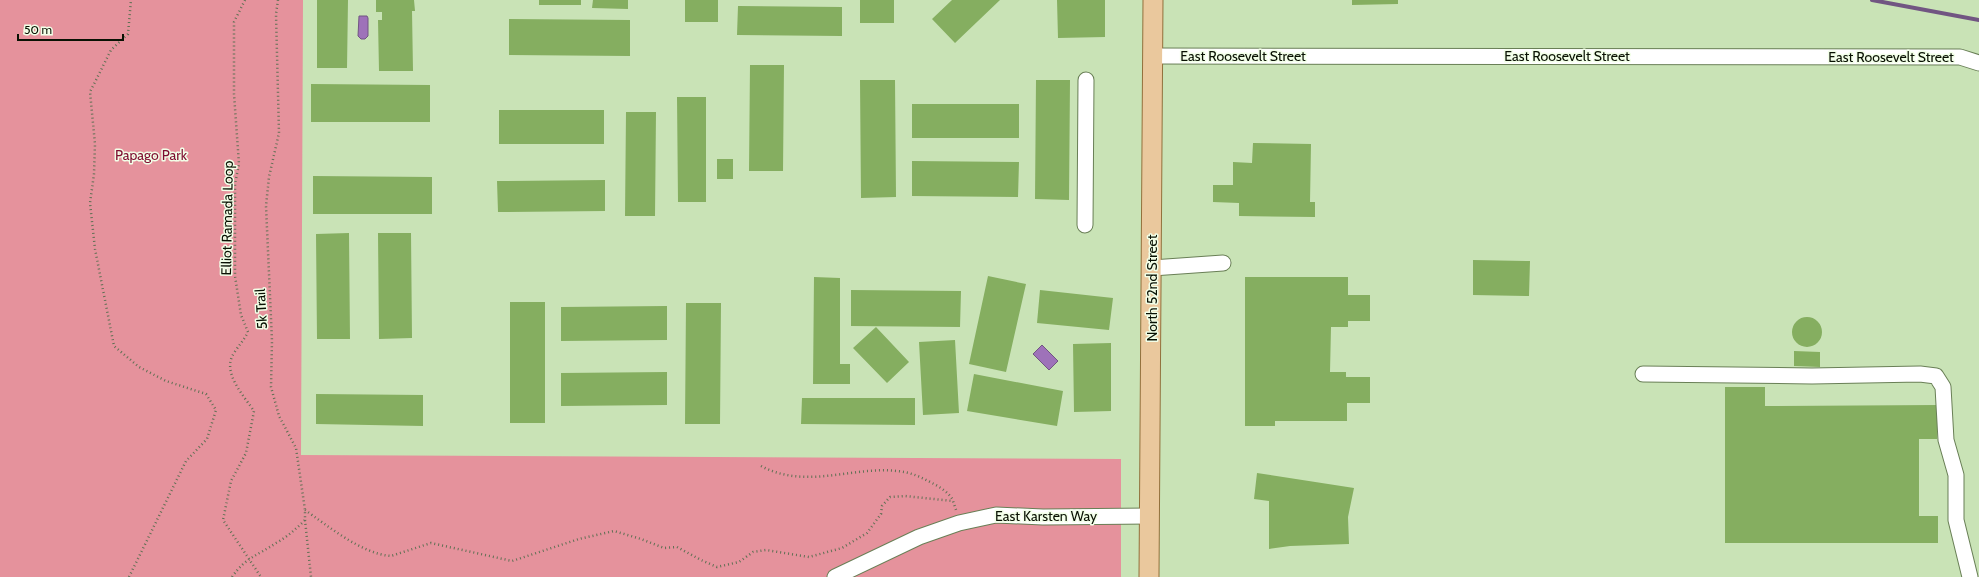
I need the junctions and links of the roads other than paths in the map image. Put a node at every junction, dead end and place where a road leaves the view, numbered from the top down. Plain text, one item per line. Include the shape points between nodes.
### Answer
1 (1153, 0) edge
2 (1154, 56) junction
3 (1979, 63) edge
4 (1086, 80) dead end
5 (1085, 225) dead end
6 (1223, 263) dead end
7 (1152, 268) junction
8 (1643, 374) dead end
9 (1150, 516) junction
10 (835, 577) edge
11 (1149, 577) edge
12 (1970, 577) edge

1 - 2 main road, North 52nd Street
2 - 3 street, East Roosevelt Street via 1960,57
2 - 7 main road, North 52nd Street
4 - 5 street
6 - 7 street
7 - 9 main road, North 52nd Street
8 - 12 street via 1936,376 1943,387 1946,440 1956,475 1956,520
9 - 10 street, East Karsten Way via 996,515 959,523 919,537
9 - 11 main road, North 52nd Street

